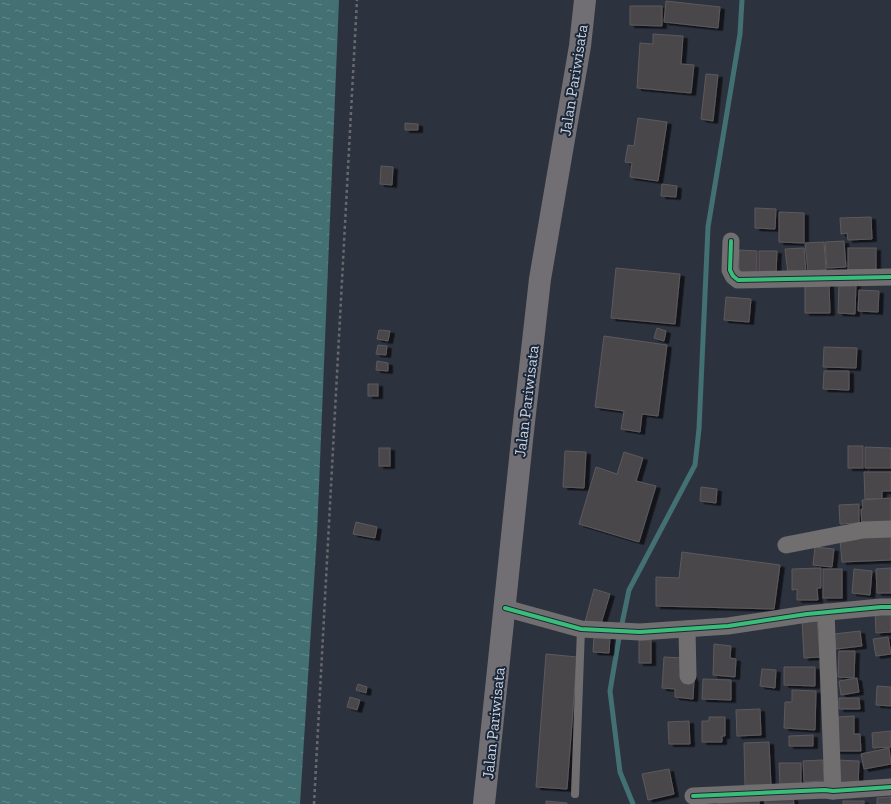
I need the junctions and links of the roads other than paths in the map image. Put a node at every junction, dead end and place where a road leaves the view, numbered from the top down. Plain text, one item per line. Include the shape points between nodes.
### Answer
1 (585, 0) edge
2 (731, 241) dead end
3 (891, 277) edge
4 (891, 529) edge
5 (786, 545) dead end
6 (891, 607) edge
7 (505, 608) junction
8 (826, 612) junction
9 (581, 629) junction
10 (687, 629) junction
11 (688, 676) dead end
12 (891, 787) edge
13 (833, 791) junction
14 (575, 794) dead end
15 (693, 796) dead end
16 (484, 804) edge

1 - 7 main road, Jalan Pariwisata via 580,46 540,279
2 - 3 street via 730,270 738,280
4 - 5 street via 863,530
6 - 8 street
7 - 9 street
7 - 16 main road, Jalan Pariwisata
8 - 10 street
8 - 13 street
9 - 10 street via 640,632
9 - 14 lane
10 - 11 street
12 - 13 street
13 - 15 street

